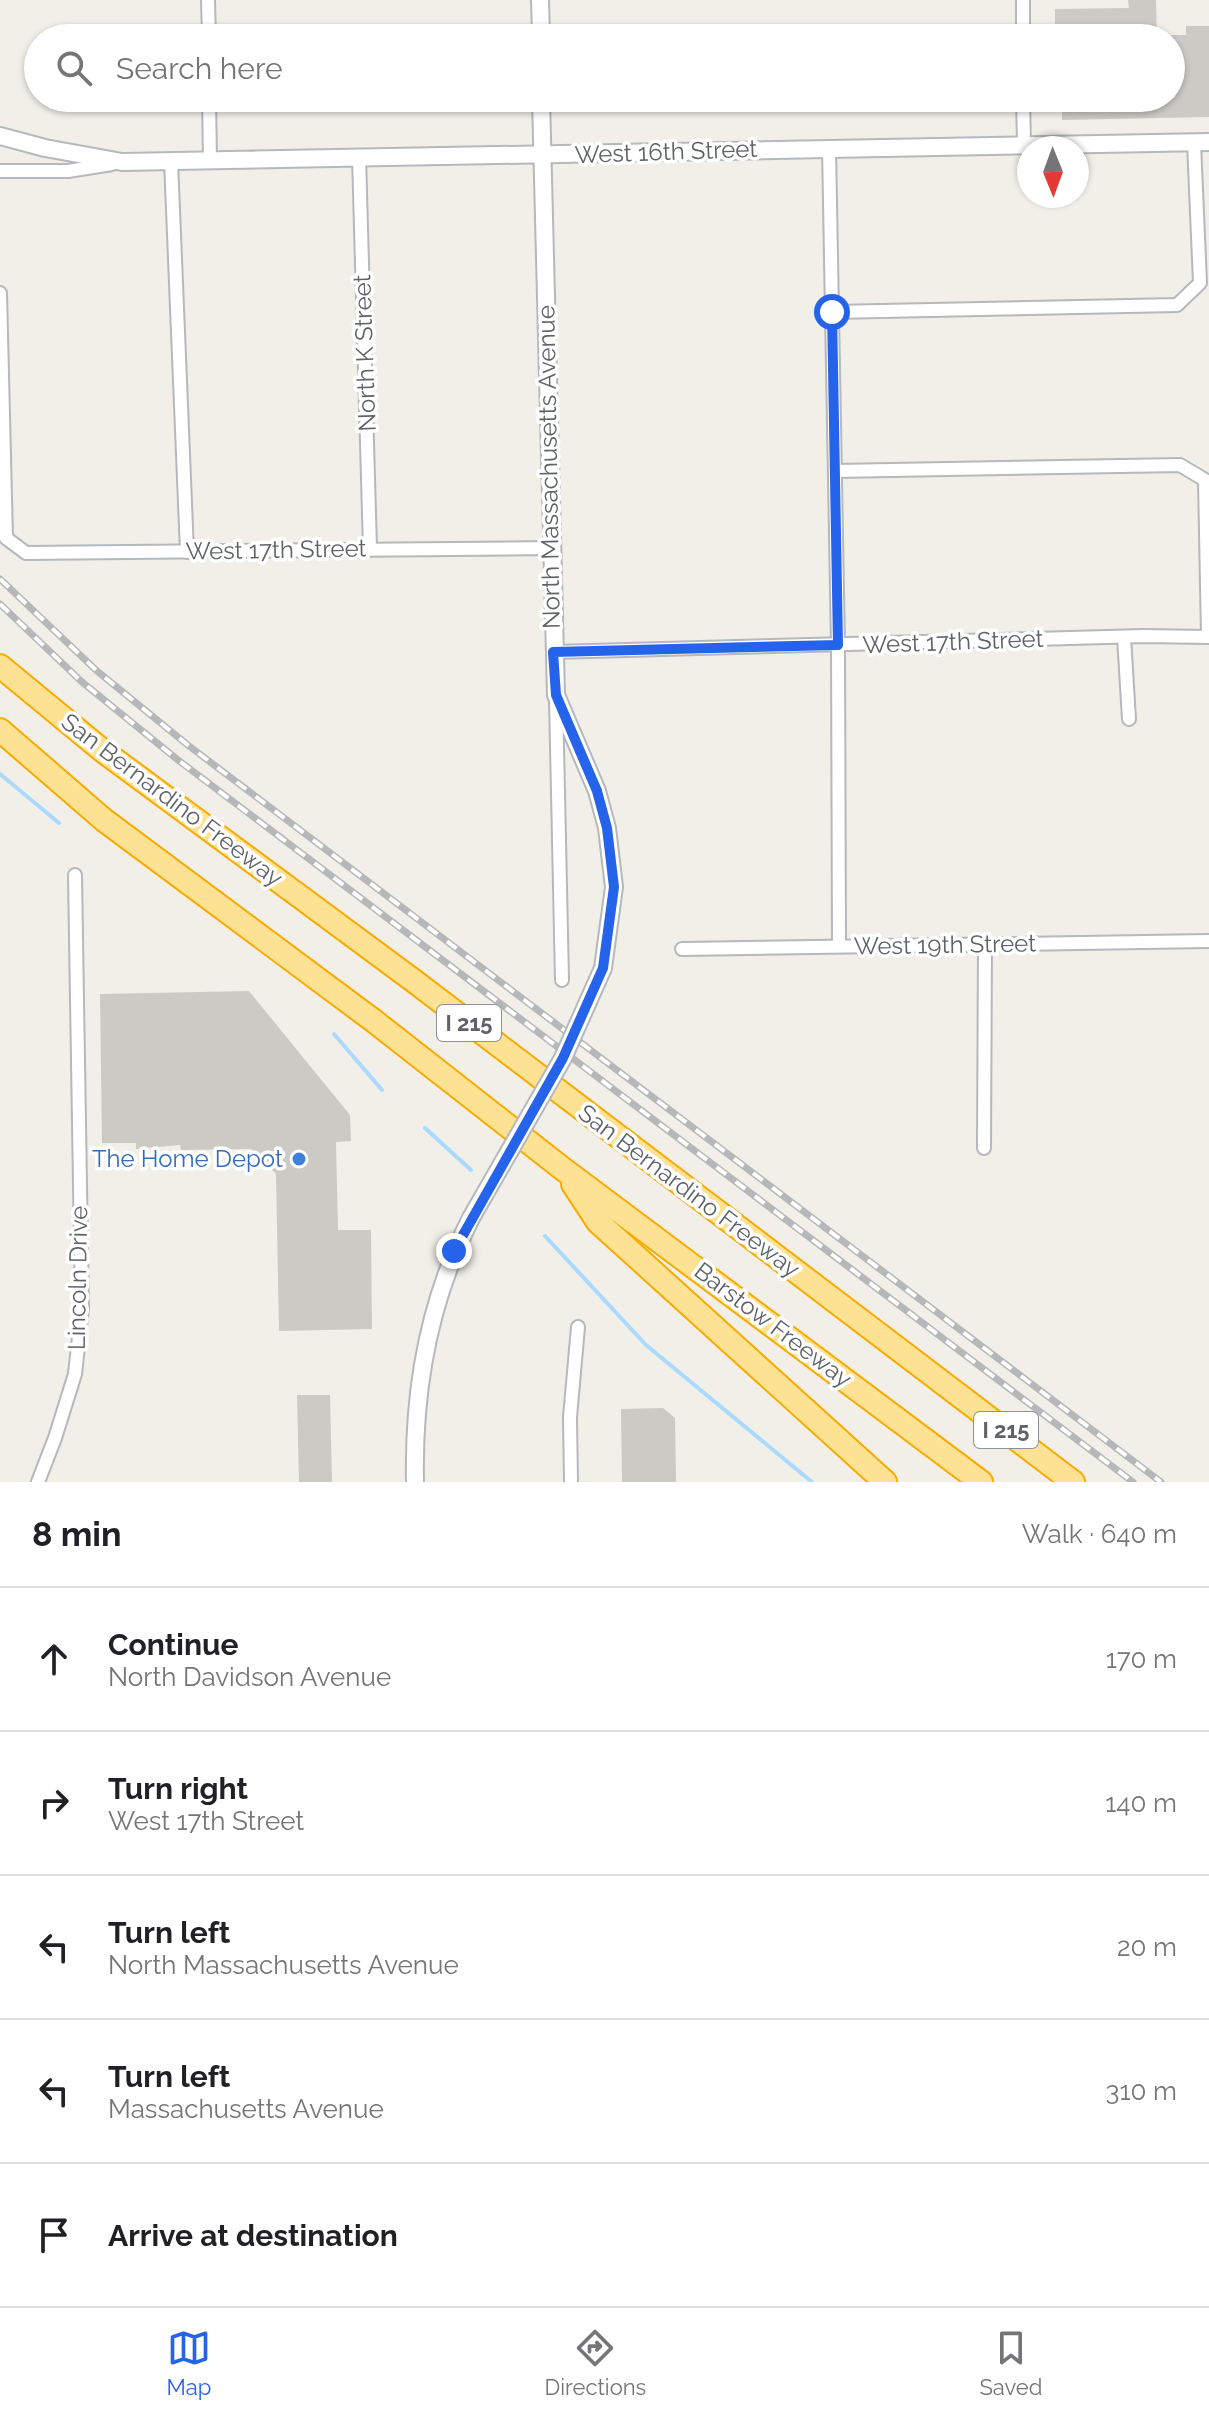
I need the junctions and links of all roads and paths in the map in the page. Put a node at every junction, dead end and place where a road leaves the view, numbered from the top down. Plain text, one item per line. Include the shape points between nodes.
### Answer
1 (208, 0) edge
2 (540, 0) edge
3 (1023, 0) edge
4 (209, 24) edge
5 (541, 24) edge
6 (1023, 24) edge
7 (209, 112) edge
8 (541, 112) edge
9 (1023, 112) edge
10 (0, 136) edge
11 (1024, 136) edge
12 (1201, 142) edge
13 (1089, 143) edge
14 (1017, 144) edge
15 (829, 147) junction
16 (359, 156) junction
17 (542, 156) junction
18 (210, 160) junction
19 (171, 161) junction
20 (122, 162) junction
21 (0, 171) edge
22 (0, 293) edge
23 (832, 312) junction
24 (835, 471) junction
25 (551, 548) junction
26 (370, 549) junction
27 (187, 552) junction
28 (1124, 637) junction
29 (1208, 637) edge
30 (838, 645) junction
31 (553, 652) junction
32 (0, 666) edge
33 (556, 695) junction
34 (1129, 719) dead end
35 (0, 730) edge
36 (75, 875) dead end
37 (1209, 942) edge
38 (985, 944) junction
39 (839, 946) junction
40 (682, 949) dead end
41 (562, 980) dead end
42 (984, 1148) dead end
43 (563, 1169) junction
44 (578, 1327) dead end
45 (38, 1482) edge
46 (415, 1482) edge
47 (571, 1482) edge
48 (885, 1482) edge
49 (981, 1482) edge
50 (1073, 1482) edge

1 - 4 street
2 - 5 street
3 - 6 street
7 - 18 street
8 - 17 street, North Massachusetts Avenue
9 - 11 street
10 - 20 street, West 16th Street
12 - 13 street, West 16th Street
12 - 23 street via 1200,283 1177,305
14 - 15 street, West 16th Street
15 - 17 street, West 16th Street
15 - 23 street
16 - 17 street, West 16th Street
16 - 18 street, West 16th Street
16 - 26 street, North K Street
17 - 25 street, North Massachusetts Avenue
18 - 19 street, West 16th Street
19 - 20 street, West 16th Street
19 - 27 street
20 - 21 street, West 16th Street via 68,171
22 - 27 street, West 17th Street via 6,538 26,553
23 - 24 street
24 - 29 street via 1180,465 1205,480
24 - 30 street
25 - 26 street, West 17th Street
25 - 31 street, North Massachusetts Avenue
26 - 27 street, West 17th Street
28 - 29 street, West 17th Street
28 - 30 street, West 17th Street
28 - 34 street
30 - 31 street, West 17th Street
30 - 39 street
31 - 33 street, North Massachusetts Avenue
32 - 50 highway, San Bernardino Freeway / I 215 via 103,751
33 - 41 street, North Massachusetts Avenue
33 - 46 street, bridge via 607,828 614,887 603,968 563,1058 449,1264 428,1330
35 - 43 highway, I 215 via 104,820
36 - 45 street, Lincoln Drive via 82,1309 75,1374
37 - 38 street, West 19th Street
38 - 39 street, West 19th Street
38 - 42 street
39 - 40 street, West 19th Street
43 - 48 highway via 598,1222
43 - 49 highway, Barstow Freeway / I 215
44 - 47 street

